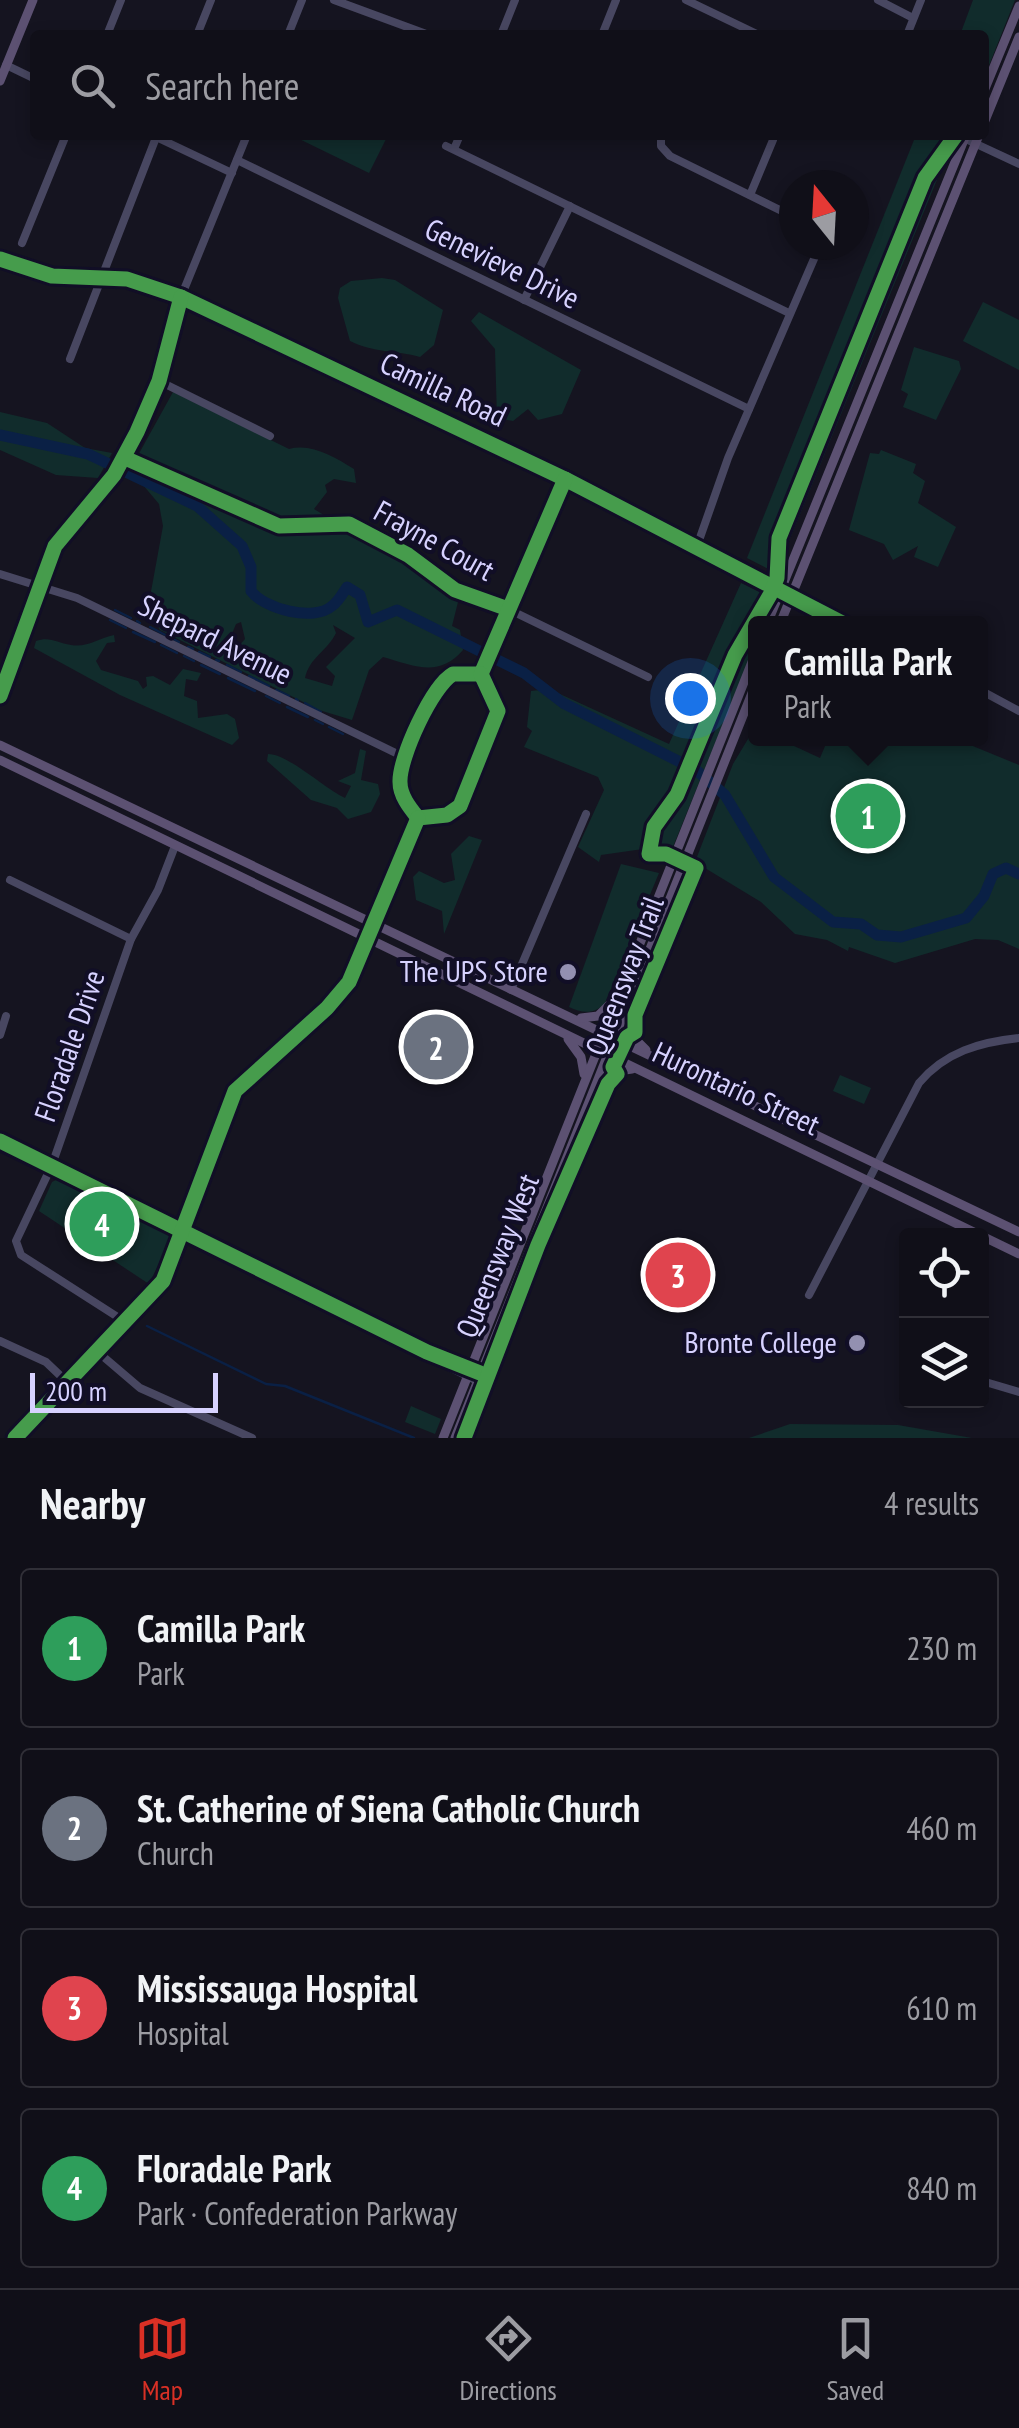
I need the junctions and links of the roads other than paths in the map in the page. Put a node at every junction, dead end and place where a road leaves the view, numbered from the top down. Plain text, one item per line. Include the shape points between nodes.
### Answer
1 (32, 0) edge
2 (121, 0) edge
3 (211, 0) edge
4 (302, 0) edge
5 (334, 0) edge
6 (515, 0) edge
7 (616, 0) edge
8 (686, 0) edge
9 (878, 0) edge
10 (921, 0) edge
11 (1019, 6) edge
12 (914, 18) junction
13 (738, 24) junction
14 (109, 30) edge
15 (199, 30) edge
16 (290, 30) edge
17 (415, 30) edge
18 (502, 30) edge
19 (604, 30) edge
20 (735, 30) edge
21 (749, 30) edge
22 (908, 30) edge
23 (1019, 37) edge
24 (6, 66) junction
25 (30, 77) edge
26 (989, 79) edge
27 (0, 81) edge
28 (989, 111) edge
29 (64, 140) edge
30 (153, 140) edge
31 (163, 140) edge
32 (245, 140) edge
33 (456, 140) edge
34 (661, 140) edge
35 (772, 140) dead end
36 (961, 140) edge
37 (977, 140) edge
38 (237, 160) junction
39 (1019, 164) edge
40 (232, 173) junction
41 (750, 195) junction
42 (570, 206) junction
43 (779, 210) edge
44 (22, 243) dead end
45 (0, 259) edge
46 (813, 260) edge
47 (101, 276) junction
48 (144, 283) junction
49 (181, 297) junction
50 (524, 300) junction
51 (789, 313) junction
52 (176, 324) junction
53 (70, 359) dead end
54 (159, 381) junction
55 (749, 409) junction
56 (270, 436) dead end
57 (566, 479) junction
58 (334, 522) dead end
59 (696, 550) junction
60 (0, 574) edge
61 (38, 586) junction
62 (785, 594) junction
63 (508, 609) junction
64 (772, 616) edge
65 (781, 616) edge
66 (818, 616) edge
67 (482, 671) junction
68 (3, 674) edge
69 (748, 675) edge
70 (648, 677) dead end
71 (988, 694) edge
72 (0, 696) edge
73 (748, 699) edge
74 (1019, 711) edge
75 (0, 745) edge
76 (406, 758) junction
77 (0, 760) edge
78 (716, 765) junction
79 (586, 814) dead end
80 (418, 818) junction
81 (175, 846) junction
82 (10, 880) dead end
83 (374, 926) junction
84 (131, 939) junction
85 (368, 939) junction
86 (623, 980) junction
87 (511, 990) junction
88 (630, 1000) junction
89 (568, 1013) junction
90 (6, 1016) dead end
91 (562, 1033) junction
92 (602, 1034) junction
93 (0, 1035) edge
94 (1019, 1038) edge
95 (613, 1039) junction
96 (596, 1050) junction
97 (606, 1055) junction
98 (659, 1060) junction
99 (640, 1071) junction
100 (584, 1082) junction
101 (592, 1095) junction
102 (0, 1141) edge
103 (52, 1164) junction
104 (875, 1167) junction
105 (868, 1179) junction
106 (182, 1231) junction
107 (1019, 1232) edge
108 (1019, 1254) edge
109 (809, 1295) dead end
110 (126, 1324) junction
111 (0, 1342) edge
112 (98, 1354) junction
113 (474, 1374) junction
114 (989, 1383) edge
115 (69, 1384) junction
116 (1019, 1392) edge
117 (15, 1438) edge
118 (252, 1438) edge
119 (443, 1438) edge
120 (455, 1438) edge

1 - 24 main road
2 - 14 street
3 - 15 street
4 - 16 street
5 - 17 street
6 - 18 street
7 - 19 street
8 - 13 street
9 - 12 street
10 - 12 street
11 - 26 main road
12 - 22 street
13 - 20 street
13 - 21 street
23 - 28 main road
24 - 25 street
24 - 27 main road
29 - 44 street
30 - 47 street
31 - 40 street
32 - 38 street
33 - 42 street via 450,148
34 - 41 street via 670,156
35 - 41 street
36 - 62 main road
37 - 39 street
37 - 62 main road
38 - 40 street
38 - 50 street, Genevieve Drive
40 - 49 street
41 - 43 street
42 - 50 street
42 - 51 street
45 - 47 street, Camilla Road via 52,276
46 - 51 street
47 - 48 street, Camilla Road
47 - 53 street
48 - 49 street, Camilla Road
48 - 52 street via 172,299
49 - 52 street
49 - 57 street, Camilla Road
50 - 55 street, Genevieve Drive
51 - 55 street
52 - 54 street
54 - 56 street
54 - 61 street via 121,464 56,546
55 - 59 street
57 - 59 street, Camilla Road
57 - 63 street
58 - 63 street, Frayne Court via 378,538 455,590
59 - 62 street, Camilla Road
60 - 61 street, Shepard Avenue
61 - 68 street
61 - 76 street, Shepard Avenue via 77,598
62 - 64 main road
62 - 65 main road
62 - 66 street, Camilla Road
63 - 67 street
63 - 70 street, Frayne Court
67 - 76 street via 442,680
67 - 80 street via 498,711 464,800 447,815
68 - 72 street
69 - 78 main road
71 - 74 street
73 - 78 main road
75 - 83 main road, Hurontario Street
76 - 80 street via 401,789
77 - 81 main road, Hurontario Street
78 - 86 main road, Queensway West
78 - 88 main road, Queensway West via 712,792
79 - 87 street
80 - 83 street
81 - 84 street, Floradale Drive
81 - 85 main road, Hurontario Street
82 - 84 street
83 - 85 street
83 - 87 main road, Hurontario Street
84 - 103 street, Floradale Drive
85 - 91 main road, Hurontario Street
85 - 106 street via 338,997 234,1090
86 - 89 main road via 604,1012 584,1020
86 - 92 main road, Queensway West
87 - 89 main road, Hurontario Street
88 - 95 main road, Queensway West
88 - 98 main road via 630,1035
89 - 92 main road, Hurontario Street
90 - 93 street
91 - 96 main road, Hurontario Street
91 - 100 main road via 582,1057
92 - 95 main road, Hurontario Street
92 - 96 main road, Queensway West
94 - 104 street via 966,1049 930,1072
95 - 97 main road, Queensway West
95 - 98 main road, Hurontario Street
96 - 97 main road, Hurontario Street
96 - 100 main road, Queensway West
97 - 99 main road, Hurontario Street
97 - 101 main road, Queensway West
98 - 104 main road, Hurontario Street
99 - 101 main road via 614,1070
99 - 105 main road, Hurontario Street
100 - 113 main road, Queensway West
101 - 113 main road, Queensway West
102 - 103 street
103 - 106 street
103 - 110 street, Floradale Drive via 16,1248
104 - 105 street
104 - 107 main road, Hurontario Street
105 - 108 main road, Hurontario Street
105 - 109 street
106 - 110 street via 163,1281
106 - 113 street
110 - 112 street
111 - 115 street via 46,1362
112 - 115 street
112 - 118 street via 130,1383
113 - 119 main road, Queensway West
113 - 120 main road, Queensway West
114 - 116 street
115 - 117 street

